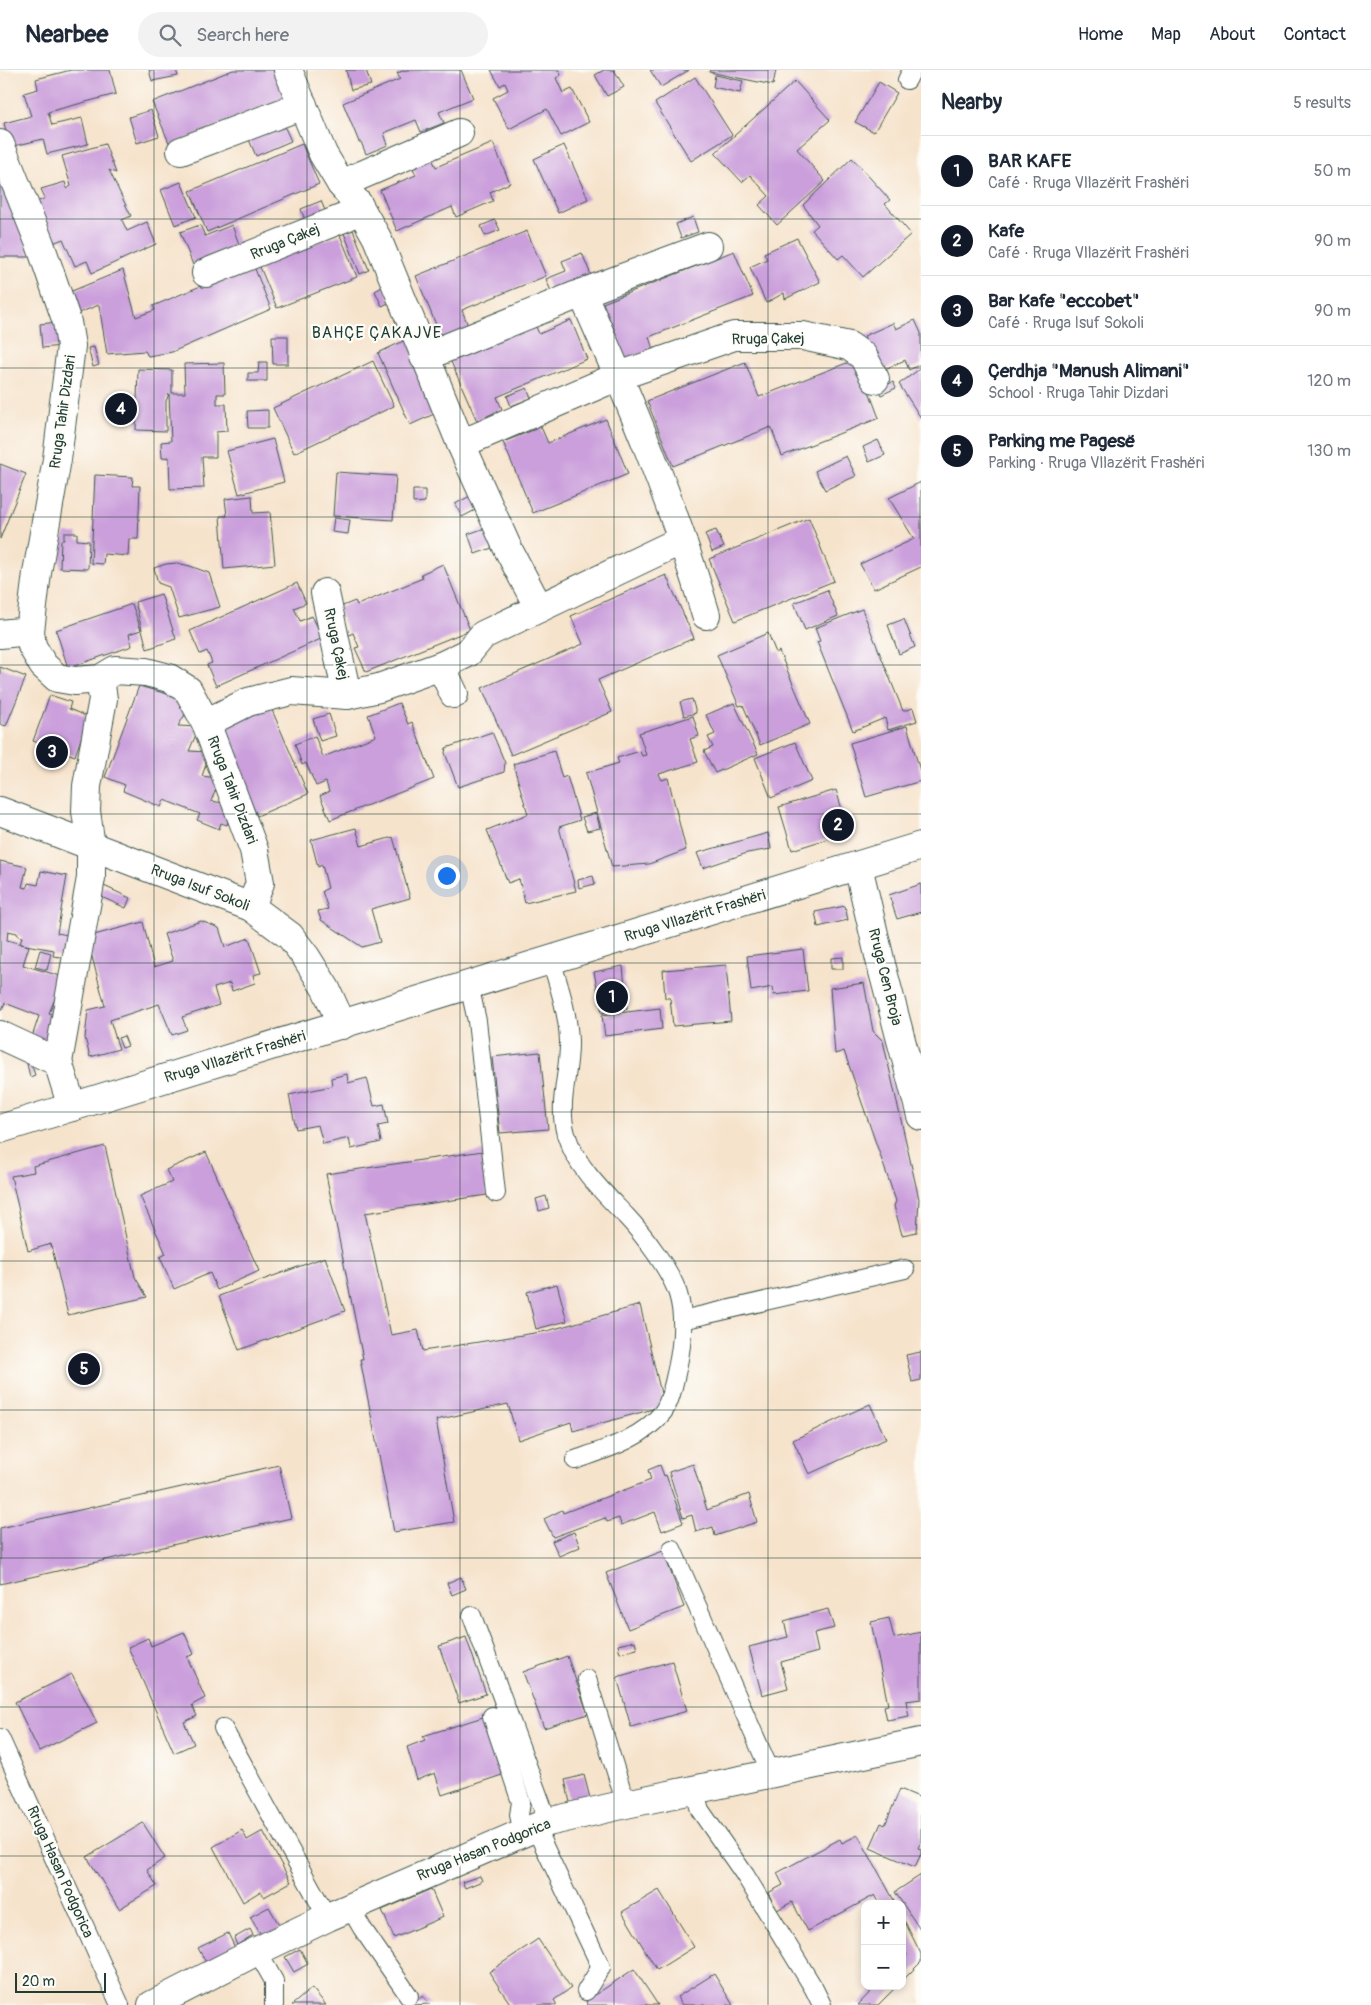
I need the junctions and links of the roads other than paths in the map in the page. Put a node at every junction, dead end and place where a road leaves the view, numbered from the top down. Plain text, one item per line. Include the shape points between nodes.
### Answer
1 (288, 70) edge
2 (303, 105) junction
3 (459, 133) dead end
4 (0, 144) edge
5 (181, 151) dead end
6 (341, 184) junction
7 (358, 204) junction
8 (708, 246) dead end
9 (206, 273) dead end
10 (582, 293) junction
11 (424, 357) junction
12 (619, 376) junction
13 (875, 379) dead end
14 (461, 444) junction
15 (682, 540) junction
16 (325, 594) dead end
17 (539, 608) junction
18 (706, 615) dead end
19 (30, 631) junction
20 (0, 634) edge
21 (441, 666) junction
22 (100, 679) junction
23 (454, 694) dead end
24 (347, 695) junction
25 (206, 723) junction
26 (0, 811) edge
27 (921, 846) edge
28 (91, 847) junction
29 (858, 866) junction
30 (251, 907) junction
31 (551, 960) junction
32 (469, 985) junction
33 (342, 1025) junction
34 (0, 1035) edge
35 (58, 1062) junction
36 (72, 1107) junction
37 (921, 1116) edge
38 (0, 1129) edge
39 (496, 1193) dead end
40 (906, 1269) dead end
41 (682, 1320) junction
42 (575, 1460) dead end
43 (672, 1549) dead end
44 (472, 1616) dead end
45 (587, 1679) dead end
46 (492, 1716) dead end
47 (223, 1728) dead end
48 (0, 1738) edge
49 (921, 1742) edge
50 (771, 1773) junction
51 (694, 1789) junction
52 (626, 1804) junction
53 (535, 1827) junction
54 (339, 1912) junction
55 (257, 1951) junction
56 (586, 1991) dead end
57 (409, 1996) dead end
58 (156, 2004) edge
59 (120, 2005) edge
60 (274, 2005) edge
61 (822, 2005) edge

1 - 2 street
2 - 5 street
2 - 6 street via 323,154
3 - 6 street
4 - 19 street, Rruga Tahir Dizdari via 40,244 67,322 71,346
6 - 7 street
7 - 9 street, Rruga Çakej via 346,217
7 - 11 street via 377,238
8 - 10 street
10 - 11 street
10 - 12 street
11 - 14 street
12 - 13 street, Rruga Çakej via 734,336 803,336 849,346 863,356
12 - 14 street, Rruga Çakej
12 - 15 street
14 - 17 street
15 - 17 street, Rruga Çakej
15 - 18 street
16 - 24 street, Rruga Çakej
17 - 21 street, Rruga Çakej via 483,635 468,653
19 - 20 street
19 - 22 street, Rruga Tahir Dizdari via 32,646 39,659 57,678 75,681
21 - 23 street
21 - 24 street, Rruga Çakej via 379,688
22 - 25 street, Rruga Tahir Dizdari via 115,670 146,672 169,678 188,690
22 - 28 street via 103,699 86,811
24 - 25 street, Rruga Çakej via 291,691 248,702
25 - 30 street, Rruga Tahir Dizdari via 254,850 260,883
26 - 28 street, Rruga Isuf Sokoli
27 - 29 street, Rruga Vllazërit Frashëri
28 - 30 street, Rruga Isuf Sokoli
28 - 35 street via 91,878
29 - 31 street, Rruga Vllazërit Frashëri
29 - 37 street, Rruga Cen Broja
30 - 33 street, Rruga Isuf Sokoli via 290,936 319,975
31 - 32 street, Rruga Vllazërit Frashëri
31 - 41 lane via 566,1015 569,1042 562,1111 566,1135 597,1187 628,1218 661,1261 678,1294
32 - 33 street, Rruga Vllazërit Frashëri
32 - 39 lane
33 - 36 street, Rruga Vllazërit Frashëri
34 - 35 street
35 - 36 street
36 - 38 street, Rruga Vllazërit Frashëri
40 - 41 lane
41 - 42 lane via 680,1356 664,1411 645,1429 622,1443
43 - 50 lane
44 - 53 lane
45 - 52 lane
46 - 53 lane via 521,1802 519,1815
47 - 54 lane via 321,1906
48 - 59 lane, Rruga Hasan Podgorica
49 - 50 street, Rruga Hasan Podgorica
50 - 51 street, Rruga Hasan Podgorica
51 - 52 street, Rruga Hasan Podgorica
51 - 61 lane via 700,1810 745,1875
52 - 53 street, Rruga Hasan Podgorica
53 - 54 street, Rruga Hasan Podgorica
53 - 56 lane via 601,1967
54 - 55 street, Rruga Hasan Podgorica
54 - 57 lane via 362,1928
55 - 58 street, Rruga Hasan Podgorica
55 - 60 lane via 274,1981

